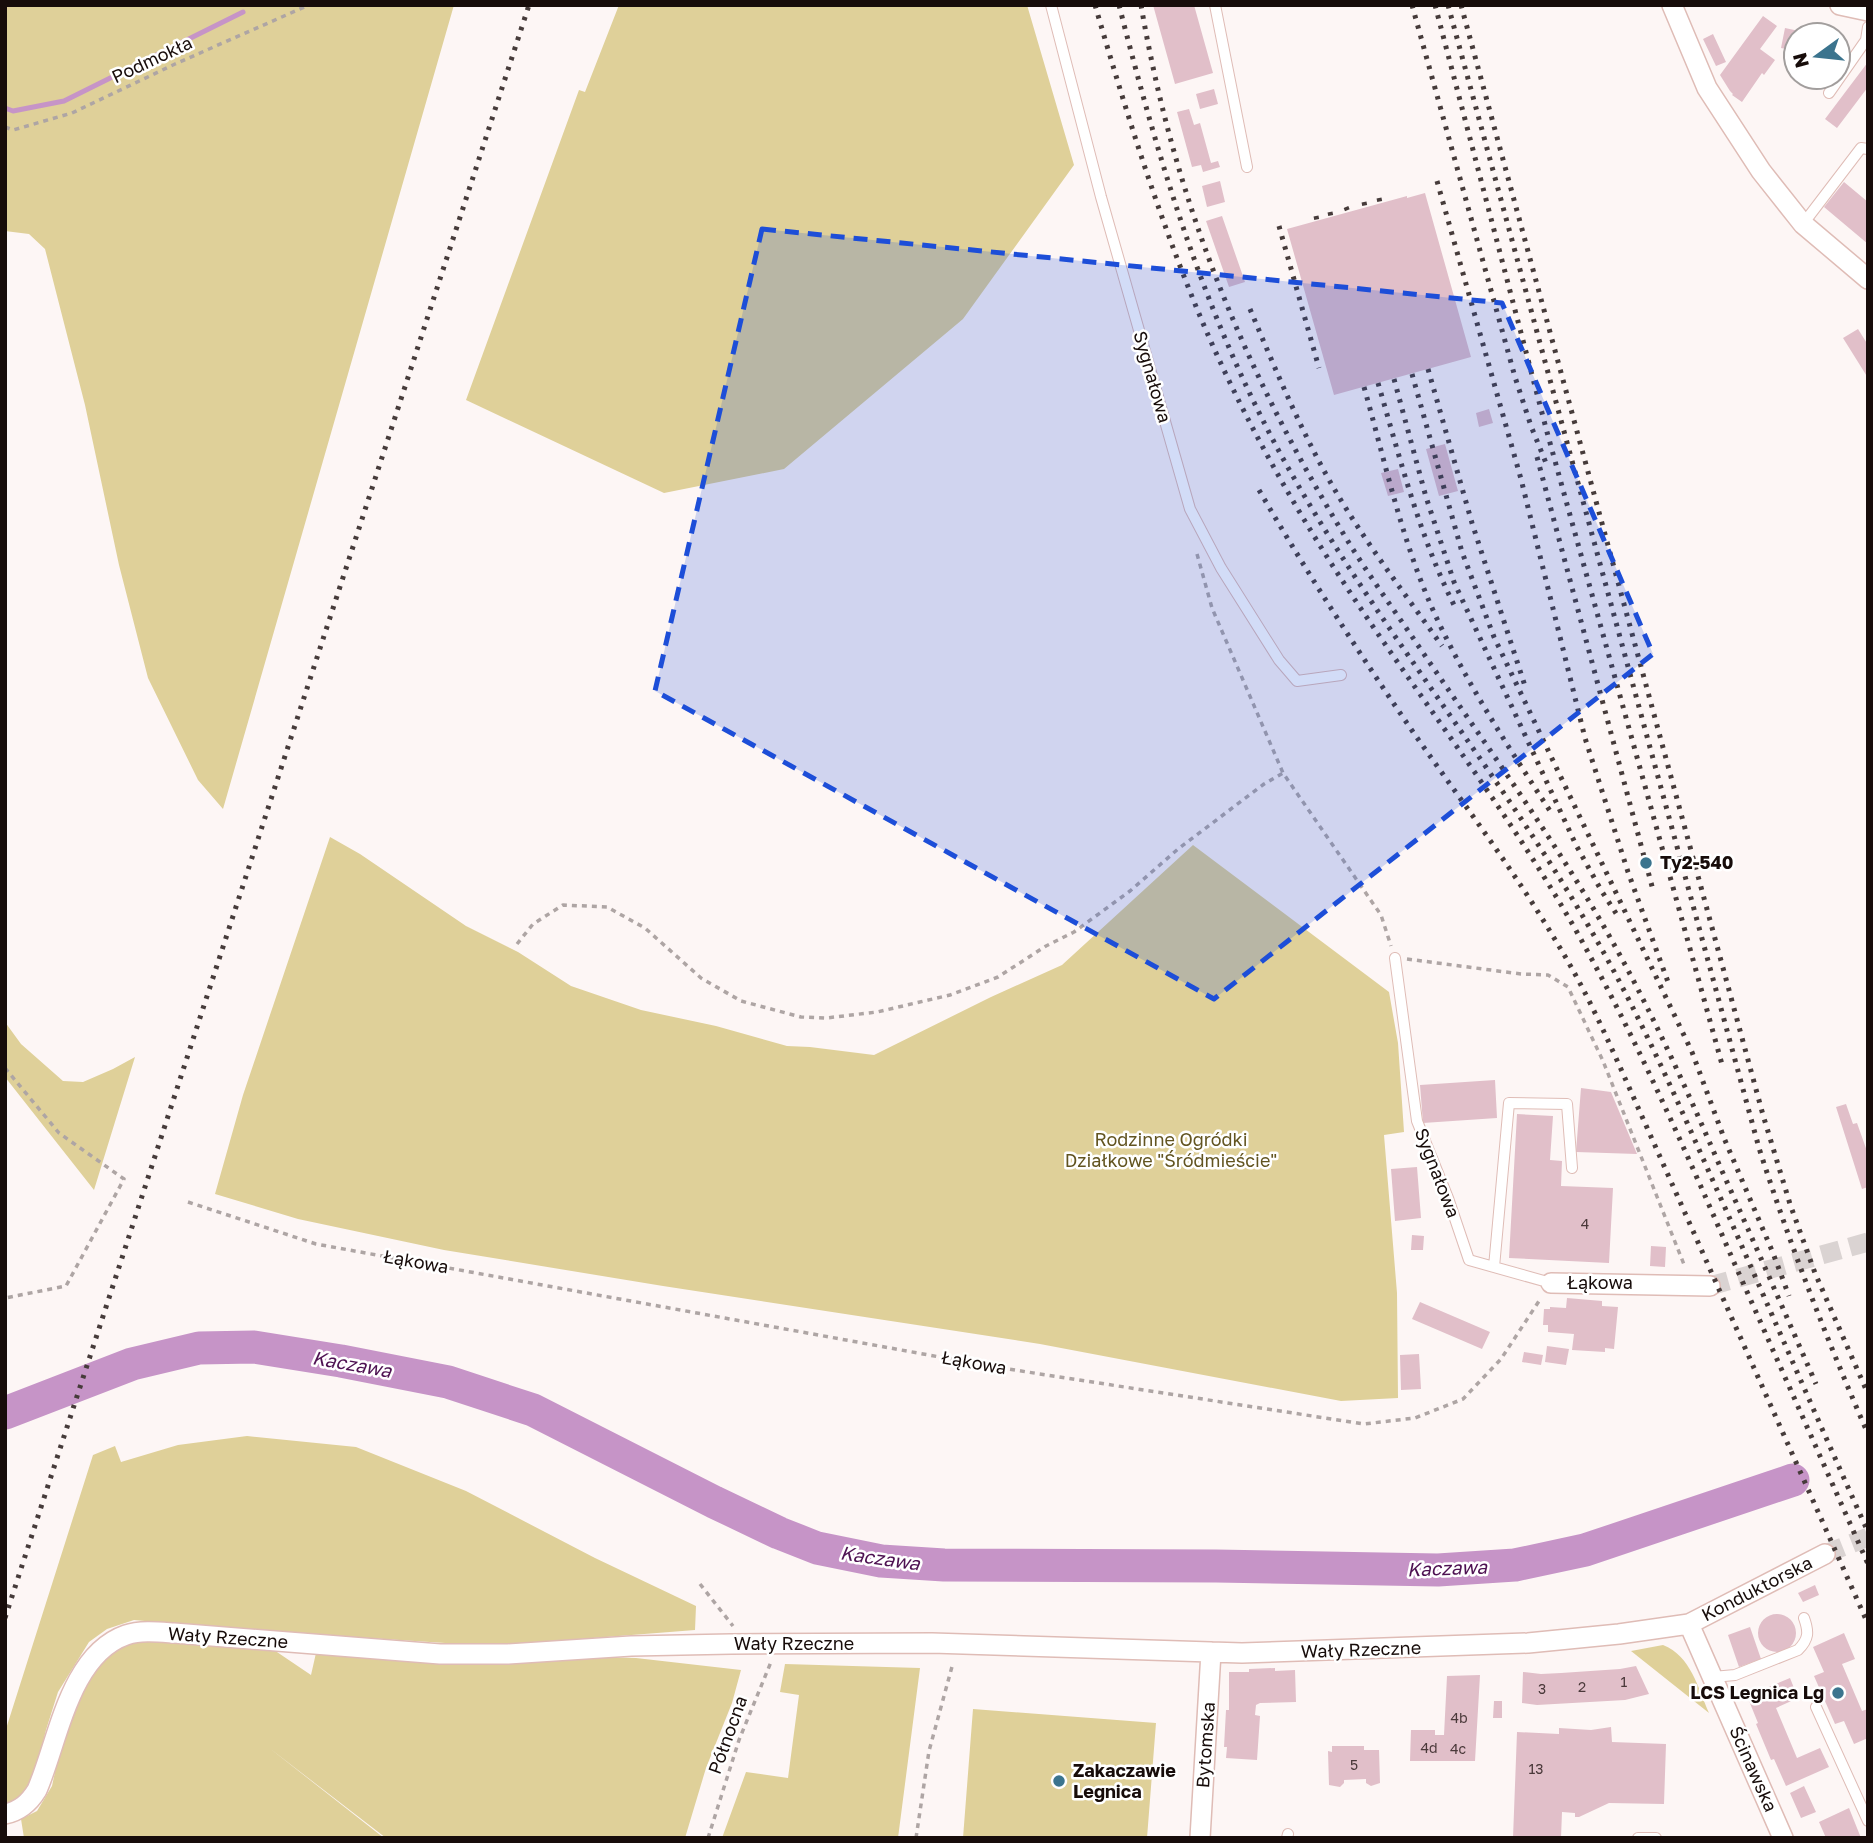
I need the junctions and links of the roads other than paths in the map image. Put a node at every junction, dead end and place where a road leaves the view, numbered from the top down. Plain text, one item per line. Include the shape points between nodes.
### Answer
1 (1051, 5) edge
2 (1215, 5) edge
3 (1672, 5) edge
4 (1840, 5) edge
5 (1868, 11) edge
6 (1868, 27) edge
7 (1829, 93) dead end
8 (1868, 149) edge
9 (1247, 167) dead end
10 (1803, 224) junction
11 (1868, 279) edge
12 (1341, 675) dead end
13 (1395, 958) road end
14 (1572, 1168) dead end
15 (1494, 1267) junction
16 (1551, 1283) joint
17 (1701, 1285) tunnel mouth
18 (1825, 1554) tunnel mouth
19 (1804, 1618) dead end
20 (1689, 1624) junction
21 (1211, 1652) junction
22 (1713, 1677) junction
23 (1816, 1707) dead end
24 (5, 1814) edge
25 (1868, 1821) edge
26 (1200, 1838) edge
27 (1638, 1838) edge
28 (1656, 1838) edge
29 (1783, 1838) edge

1 - 12 lane, Sygnałowa via 1191,509 1221,568 1297,681
2 - 9 lane
3 - 10 street via 1707,88 1761,171
4 - 5 street
6 - 7 lane via 1866,40
8 - 10 lane via 1861,148
10 - 11 street
13 - 15 lane, Sygnałowa via 1416,1121 1469,1260
14 - 15 lane via 1567,1104 1509,1103
15 - 16 lane, Sygnałowa
16 - 17 street, Łąkowa
18 - 20 street, Konduktorska
19 - 22 lane via 1807,1634 1798,1650 1735,1675
20 - 21 street, Wały Rzeczne via 1528,1643
20 - 22 street, Ścinawska
21 - 24 street, Wały Rzeczne via 779,1643 456,1655 132,1633 105,1647 83,1672 33,1796 20,1809
21 - 26 street, Bytomska
22 - 29 street, Ścinawska
23 - 25 lane
27 - 28 lane

